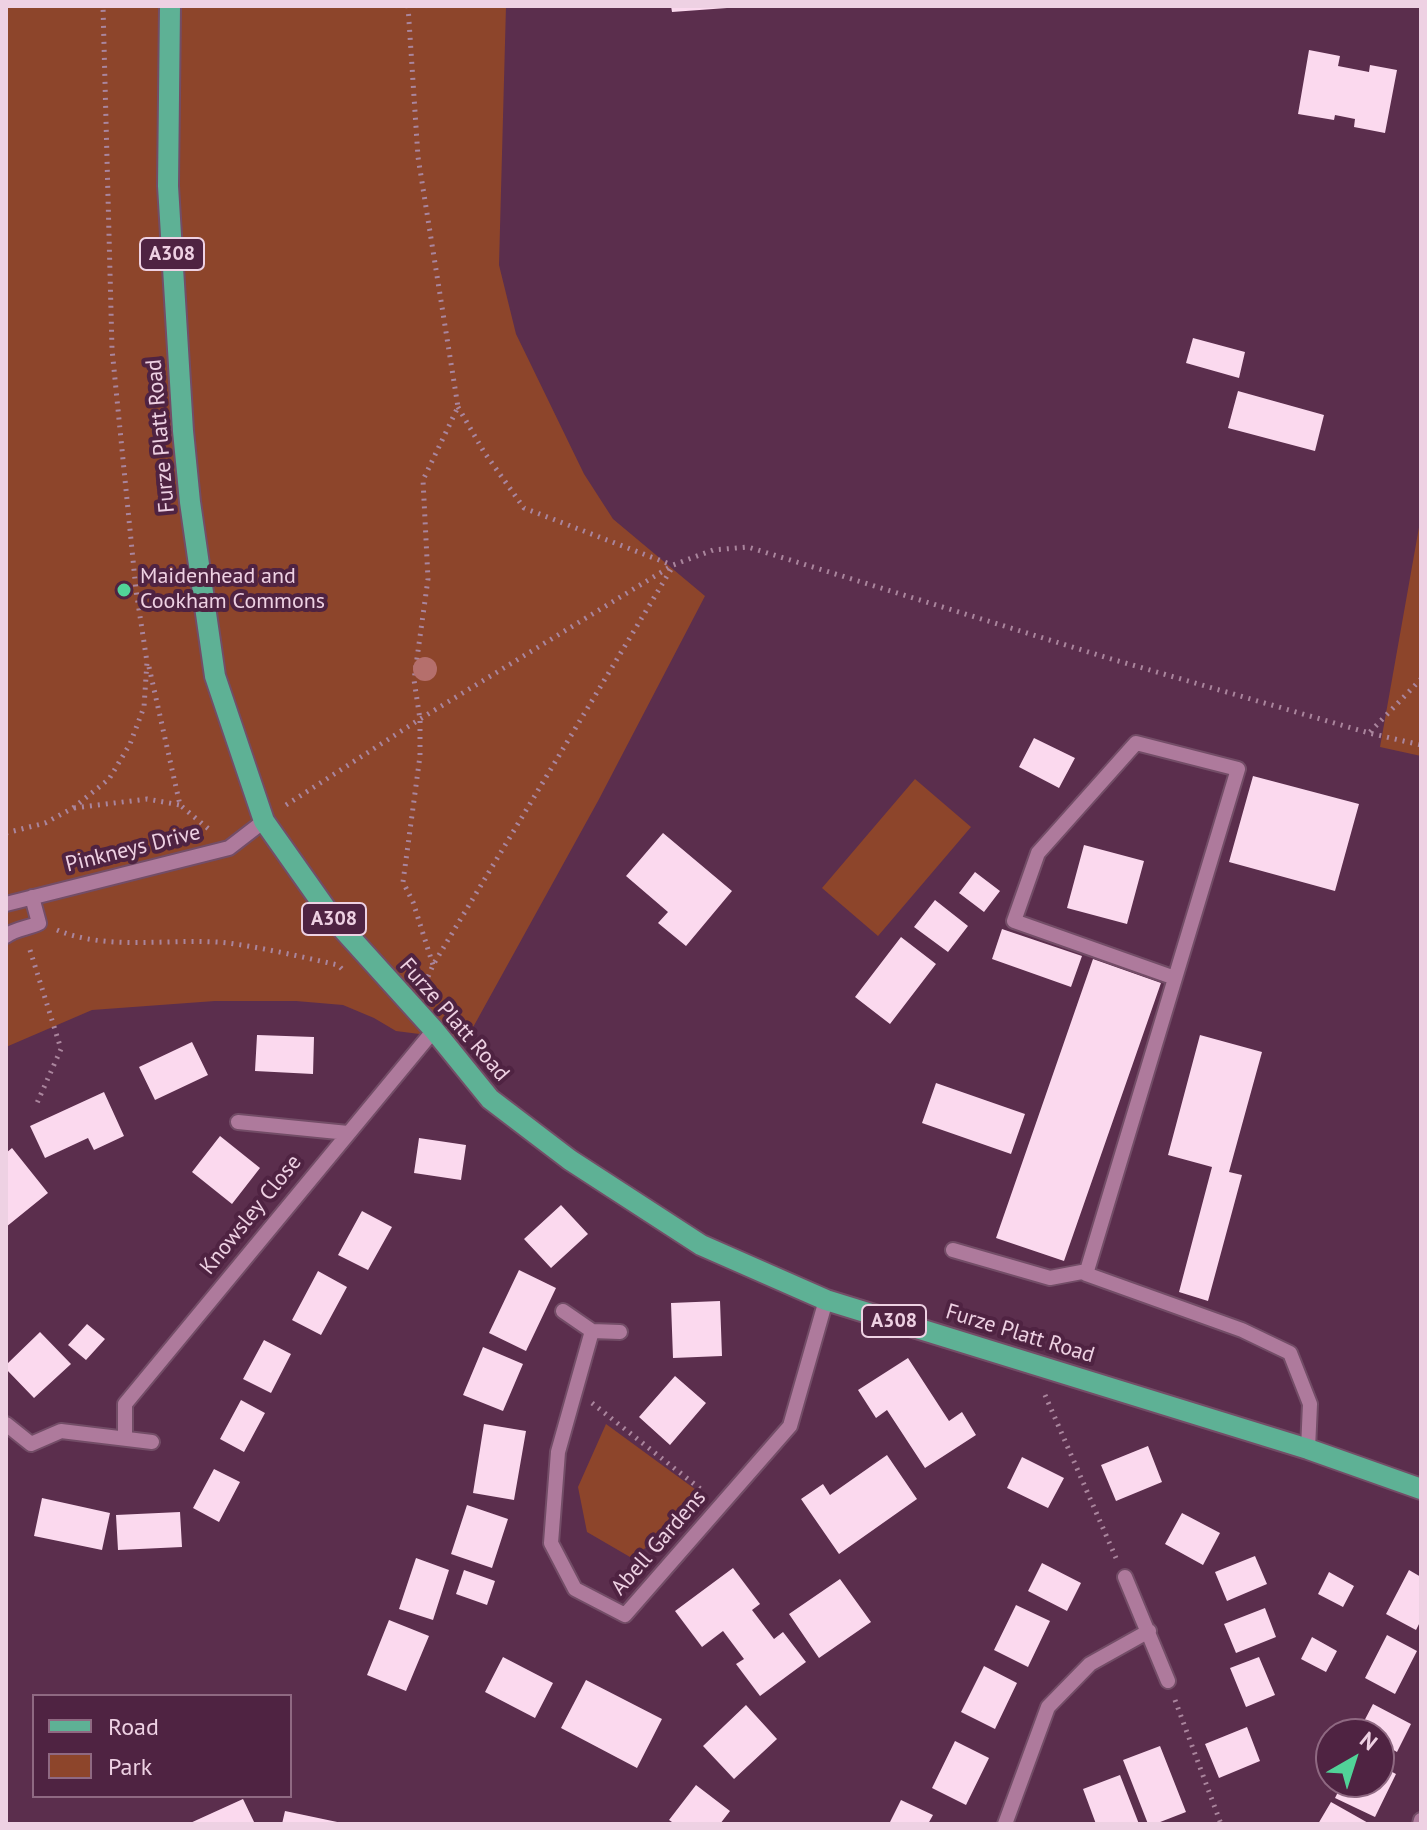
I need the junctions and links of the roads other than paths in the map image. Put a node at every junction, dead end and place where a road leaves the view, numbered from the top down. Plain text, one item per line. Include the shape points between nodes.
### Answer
1 (170, 6) edge
2 (264, 821) junction
3 (32, 897) junction
4 (6, 904) edge
5 (6, 936) edge
6 (1175, 978) junction
7 (434, 1030) junction
8 (238, 1122) dead end
9 (348, 1133) junction
10 (953, 1250) dead end
11 (1087, 1271) junction
12 (826, 1300) junction
13 (563, 1311) dead end
14 (592, 1331) junction
15 (620, 1332) dead end
16 (6, 1424) edge
17 (125, 1437) junction
18 (152, 1442) dead end
19 (1308, 1449) junction
20 (1421, 1489) edge
21 (1125, 1577) road end
22 (1149, 1631) junction
23 (1168, 1681) road end
24 (1005, 1824) edge

1 - 2 main road, Furze Platt Road / A308 via 168,186 190,502 215,676
2 - 3 street, Pinkneys Drive via 229,848
2 - 7 main road, Furze Platt Road / A308 via 331,916
3 - 4 street, Pinkneys Drive
3 - 5 street via 32,926
6 - 6 street via 1238,769 1136,743 1038,853 1014,921
6 - 11 street
7 - 9 street, Knowsley Close
7 - 12 main road, Furze Platt Road / A308 via 490,1099 570,1160 701,1245
8 - 9 street
9 - 17 street, Knowsley Close via 125,1404
10 - 11 street via 1050,1278
11 - 19 street via 1290,1353 1310,1404
12 - 14 street, Abell Gardens via 790,1426 625,1615 575,1589 551,1543 558,1452
12 - 19 main road, Furze Platt Road / A308
13 - 14 street
14 - 15 street
16 - 17 street via 31,1444 61,1431
17 - 18 street
19 - 20 main road, Furze Platt Road / A308
21 - 22 street
22 - 23 street
22 - 24 street via 1090,1664 1048,1707

